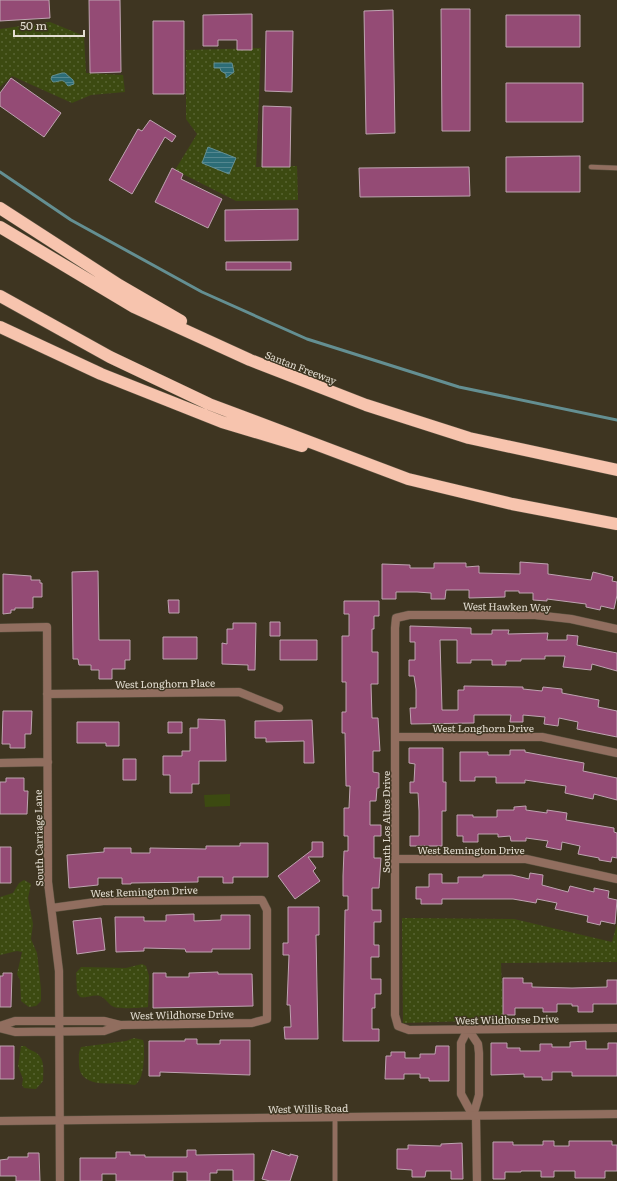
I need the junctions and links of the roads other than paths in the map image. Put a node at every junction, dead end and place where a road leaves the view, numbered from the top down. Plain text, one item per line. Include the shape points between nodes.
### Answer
1 (591, 167) dead end
2 (617, 168) edge
3 (0, 208) edge
4 (0, 228) edge
5 (0, 296) edge
6 (0, 327) edge
7 (250, 360) junction
8 (617, 470) edge
9 (408, 479) junction
10 (617, 524) edge
11 (396, 618) joint
12 (0, 628) edge
13 (617, 629) edge
14 (47, 694) junction
15 (279, 708) dead end
16 (395, 737) junction
17 (617, 754) edge
18 (48, 762) junction
19 (0, 763) edge
20 (395, 859) junction
21 (617, 878) edge
22 (52, 908) junction
23 (267, 1019) joint
24 (59, 1021) junction
25 (120, 1025) junction
26 (398, 1026) joint
27 (0, 1027) edge
28 (617, 1028) edge
29 (468, 1030) junction
30 (59, 1031) junction
31 (617, 1114) edge
32 (474, 1116) junction
33 (335, 1118) junction
34 (59, 1120) junction
35 (0, 1122) edge
36 (60, 1181) edge
37 (335, 1181) edge
38 (477, 1181) edge

1 - 2 lane
3 - 7 highway via 119,285
4 - 7 highway, Santan Freeway via 134,307
5 - 9 highway via 110,357 209,404
6 - 9 highway via 101,374 222,422
7 - 8 highway, Santan Freeway via 366,405 469,438
9 - 10 highway via 512,504
11 - 13 street, West Hawken Way via 409,615 535,614
11 - 16 street, South Los Altos Drive
12 - 14 street, South Carriage Lane via 47,627
14 - 15 street, West Longhorn Place via 239,692
14 - 18 street, South Carriage Lane
16 - 17 street, West Longhorn Drive via 542,737
16 - 20 street, South Los Altos Drive
18 - 19 street
18 - 22 street, South Carriage Lane via 48,882
20 - 21 street, West Remington Drive via 526,859
20 - 26 street, South Los Altos Drive via 395,1015
22 - 23 street, West Remington Drive via 104,901 262,900 267,910
22 - 24 street, South Carriage Lane via 59,971
23 - 25 street, West Wildhorse Drive via 252,1023
24 - 25 street, West Wildhorse Drive via 104,1021
24 - 27 street, West Wildhorse Drive via 15,1021
24 - 30 street, South Carriage Lane
25 - 30 street, West Wildhorse Drive via 104,1031
26 - 29 street, West Wildhorse Drive via 410,1030
27 - 30 street, West Wildhorse Drive via 15,1032
28 - 29 street, West Wildhorse Drive
29 - 32 street via 478,1044 479,1095
29 - 32 street via 461,1043 461,1094
30 - 34 street, South Carriage Lane
31 - 32 street, West Willis Road
32 - 33 street, West Willis Road
32 - 38 street
33 - 34 street, West Willis Road
33 - 37 lane
34 - 35 street, West Willis Road
34 - 36 street, South Carriage Lane

